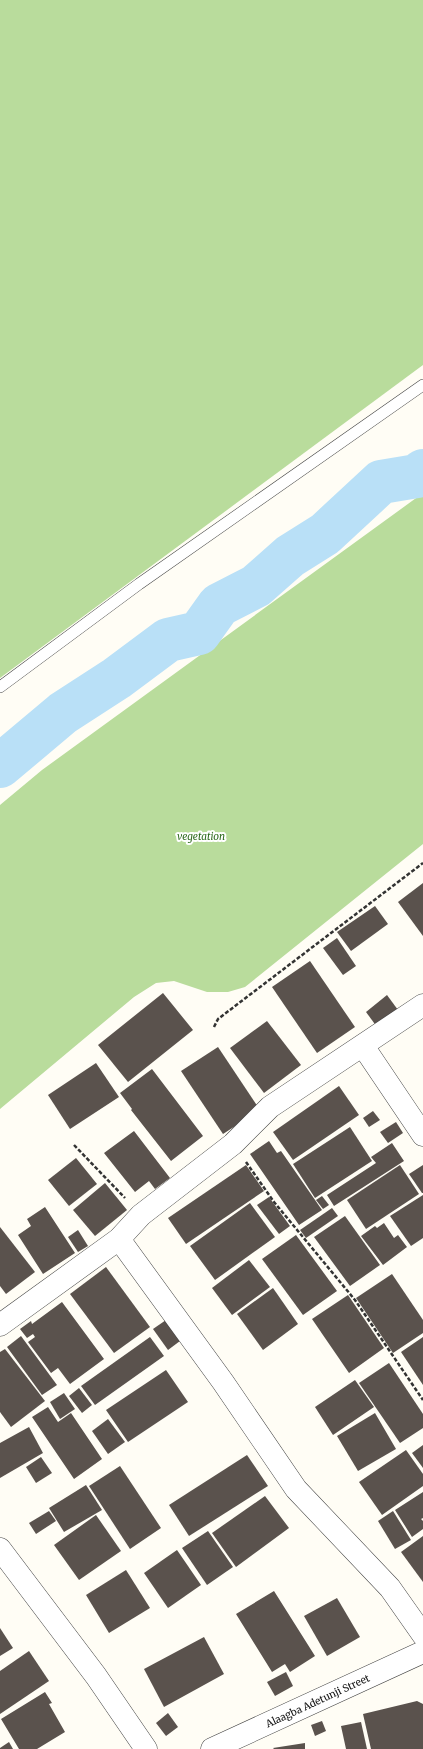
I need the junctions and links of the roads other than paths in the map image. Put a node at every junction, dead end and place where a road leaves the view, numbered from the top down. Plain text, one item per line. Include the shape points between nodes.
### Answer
1 (423, 385) edge
2 (0, 687) edge
3 (423, 1005) edge
4 (362, 1046) junction
5 (423, 1134) edge
6 (119, 1239) junction
7 (0, 1325) edge
8 (0, 1549) edge
9 (423, 1635) edge
10 (423, 1652) edge
11 (146, 1749) edge
12 (212, 1749) edge

1 - 2 lane via 139,584
3 - 4 street
4 - 5 street
4 - 6 street via 270,1107 233,1144 141,1215
6 - 7 street
6 - 9 street via 223,1382 296,1489 390,1588
8 - 11 street via 96,1676
10 - 12 street, Alaagba Adetunji Street

